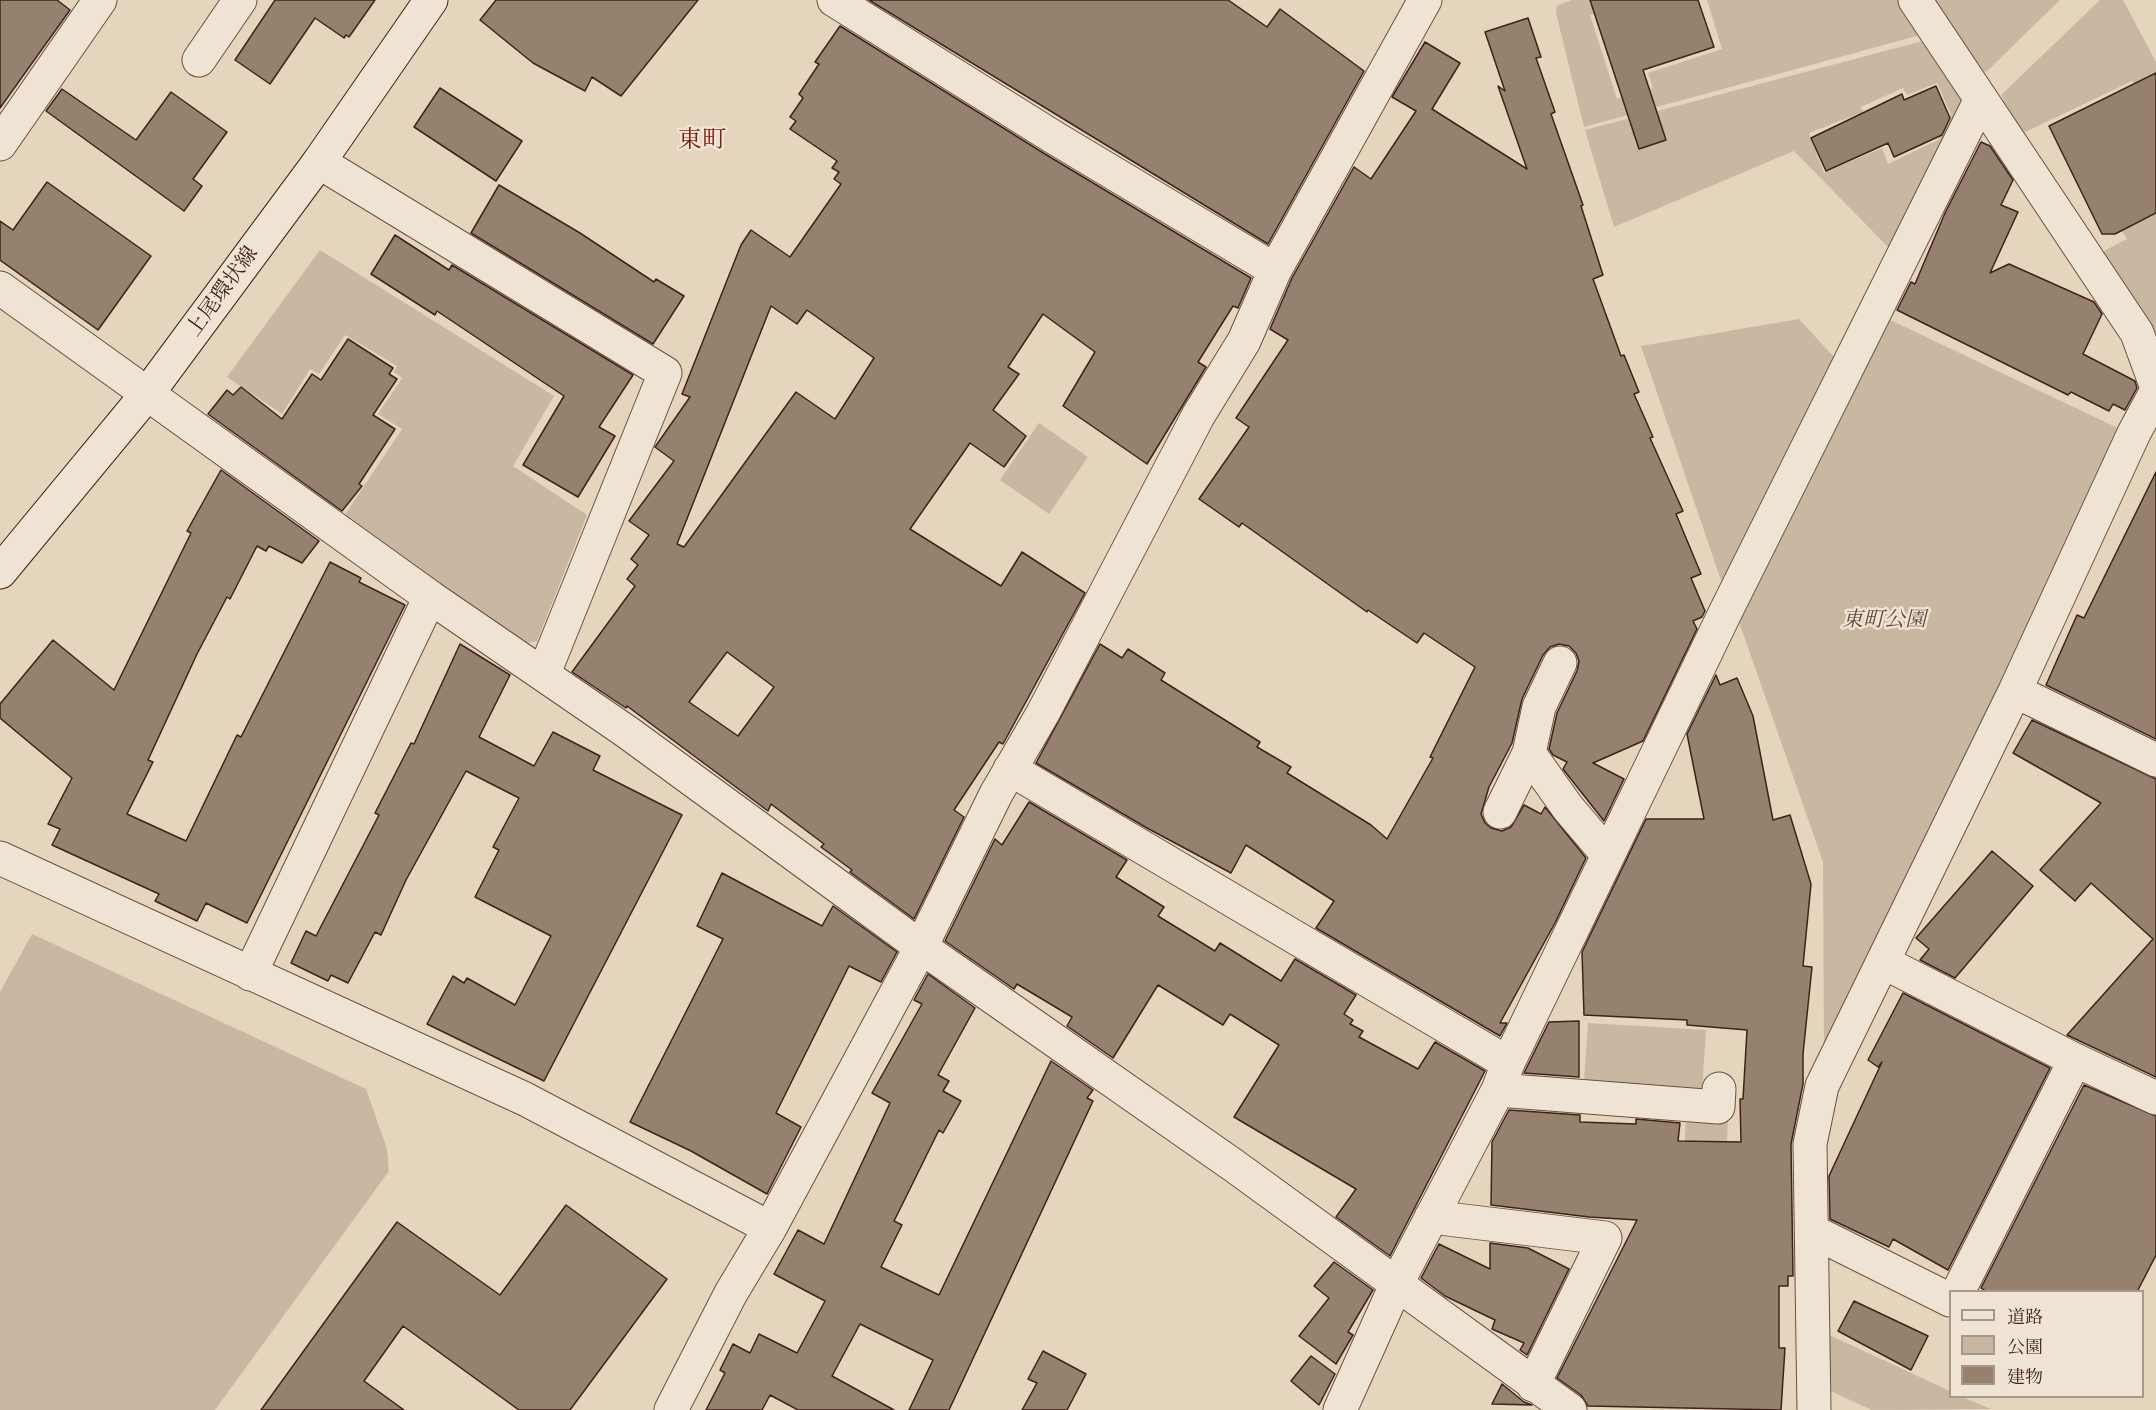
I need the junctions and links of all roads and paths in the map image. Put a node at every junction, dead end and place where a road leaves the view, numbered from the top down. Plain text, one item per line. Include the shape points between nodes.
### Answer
1 (100, 0) edge
2 (240, 0) edge
3 (431, 0) edge
4 (834, 0) edge
5 (1425, 0) edge
6 (1915, 0) edge
7 (199, 60) dead end
8 (1981, 99) junction
9 (0, 144) edge
10 (319, 162) junction
11 (1275, 270) junction
12 (0, 288) edge
13 (2156, 385) edge
14 (2156, 392) edge
15 (148, 393) junction
16 (0, 572) edge
17 (430, 597) junction
18 (1560, 663) dead end
19 (544, 673) junction
20 (2015, 691) junction
21 (1529, 753) junction
22 (2156, 760) edge
23 (1010, 769) junction
24 (1500, 812) dead end
25 (1608, 855) junction
26 (0, 858) edge
27 (921, 947) junction
28 (1883, 962) junction
29 (250, 974) junction
30 (2075, 1060) junction
31 (1503, 1076) junction
32 (1719, 1089) dead end
33 (2156, 1098) edge
34 (1431, 1217) junction
35 (770, 1228) junction
36 (1812, 1231) junction
37 (1397, 1282) junction
38 (1959, 1290) edge
39 (1949, 1300) edge
40 (1533, 1385) junction
41 (671, 1410) edge
42 (1340, 1410) edge
43 (1570, 1410) edge
44 (1814, 1410) edge

1 - 9 street
2 - 7 street
3 - 10 street, 上尾環状線
4 - 11 street
5 - 11 street
6 - 8 street
8 - 13 street via 2137,333
8 - 25 street
10 - 15 street, 上尾環状線
10 - 19 street via 665,373
11 - 23 street via 1244,341 1198,416
12 - 15 street
14 - 20 street
15 - 16 street, 上尾環状線
15 - 17 street
17 - 19 street
17 - 29 street
18 - 21 street via 1539,707
19 - 27 street
20 - 22 street
20 - 28 street
21 - 24 street
21 - 25 street
23 - 27 street
23 - 31 street
25 - 31 street
26 - 29 street
27 - 35 street
27 - 37 street
28 - 30 street
28 - 36 street via 1822,1086 1810,1144
29 - 35 street via 525,1098
30 - 33 street
30 - 38 street
31 - 32 street via 1718,1107
31 - 34 street
34 - 37 street
34 - 40 street via 1605,1238
35 - 41 street via 731,1293
36 - 39 street
36 - 44 street
37 - 40 street
37 - 42 street
40 - 43 street

